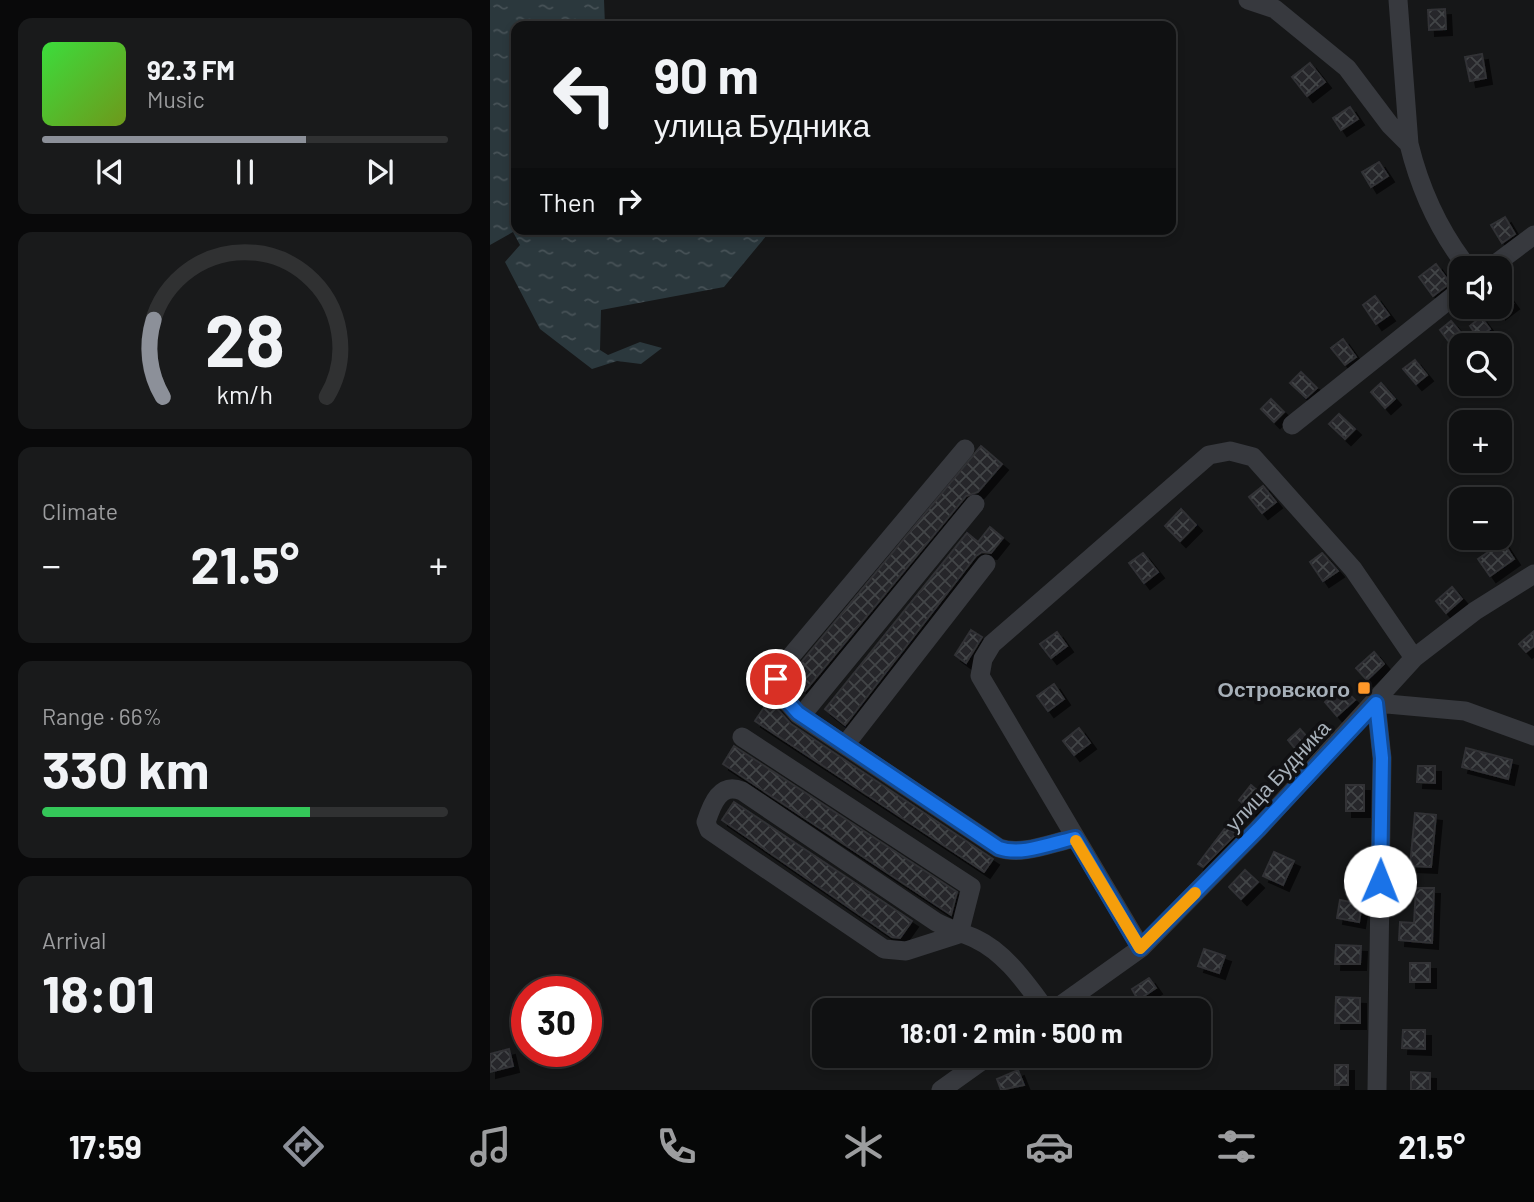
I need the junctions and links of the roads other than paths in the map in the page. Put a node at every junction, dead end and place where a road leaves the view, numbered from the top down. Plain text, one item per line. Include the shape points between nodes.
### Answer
1 (1248, 0) edge
2 (1398, 0) edge
3 (1409, 144) junction
4 (1534, 235) edge
5 (1459, 256) edge
6 (1506, 256) edge
7 (1449, 300) edge
8 (1292, 425) dead end
9 (965, 449) dead end
10 (975, 504) dead end
11 (986, 564) dead end
12 (1534, 574) edge
13 (1414, 658) junction
14 (1376, 703) junction
15 (801, 716) junction
16 (1534, 736) edge
17 (742, 737) dead end
18 (845, 745) junction
19 (1075, 838) junction
20 (959, 934) junction
21 (1140, 948) junction
22 (1036, 998) edge
23 (1071, 998) edge
24 (977, 1068) edge
25 (964, 1082) edge
26 (941, 1090) edge
27 (1377, 1090) edge

1 - 3 street via 1275,9 1347,68
2 - 3 street
3 - 5 street via 1426,197
4 - 6 street
7 - 8 street
9 - 15 street via 776,674 779,692
10 - 15 street
11 - 18 street
12 - 13 street, улица Будника via 1475,611
13 - 14 street, улица Будника
13 - 19 street via 1353,569 1253,457 1230,451 1209,455 992,644 983,659 980,676
14 - 16 street via 1465,711
14 - 21 street, улица Будника
14 - 27 street via 1382,758
15 - 18 street
17 - 20 street via 971,887
18 - 19 street via 999,848 1027,849
19 - 21 street
20 - 20 street via 742,790 722,790 713,803 705,822 709,830 884,949 906,951
20 - 22 street via 978,939 1008,962
21 - 23 street, улица Будника
24 - 25 street
25 - 26 street

